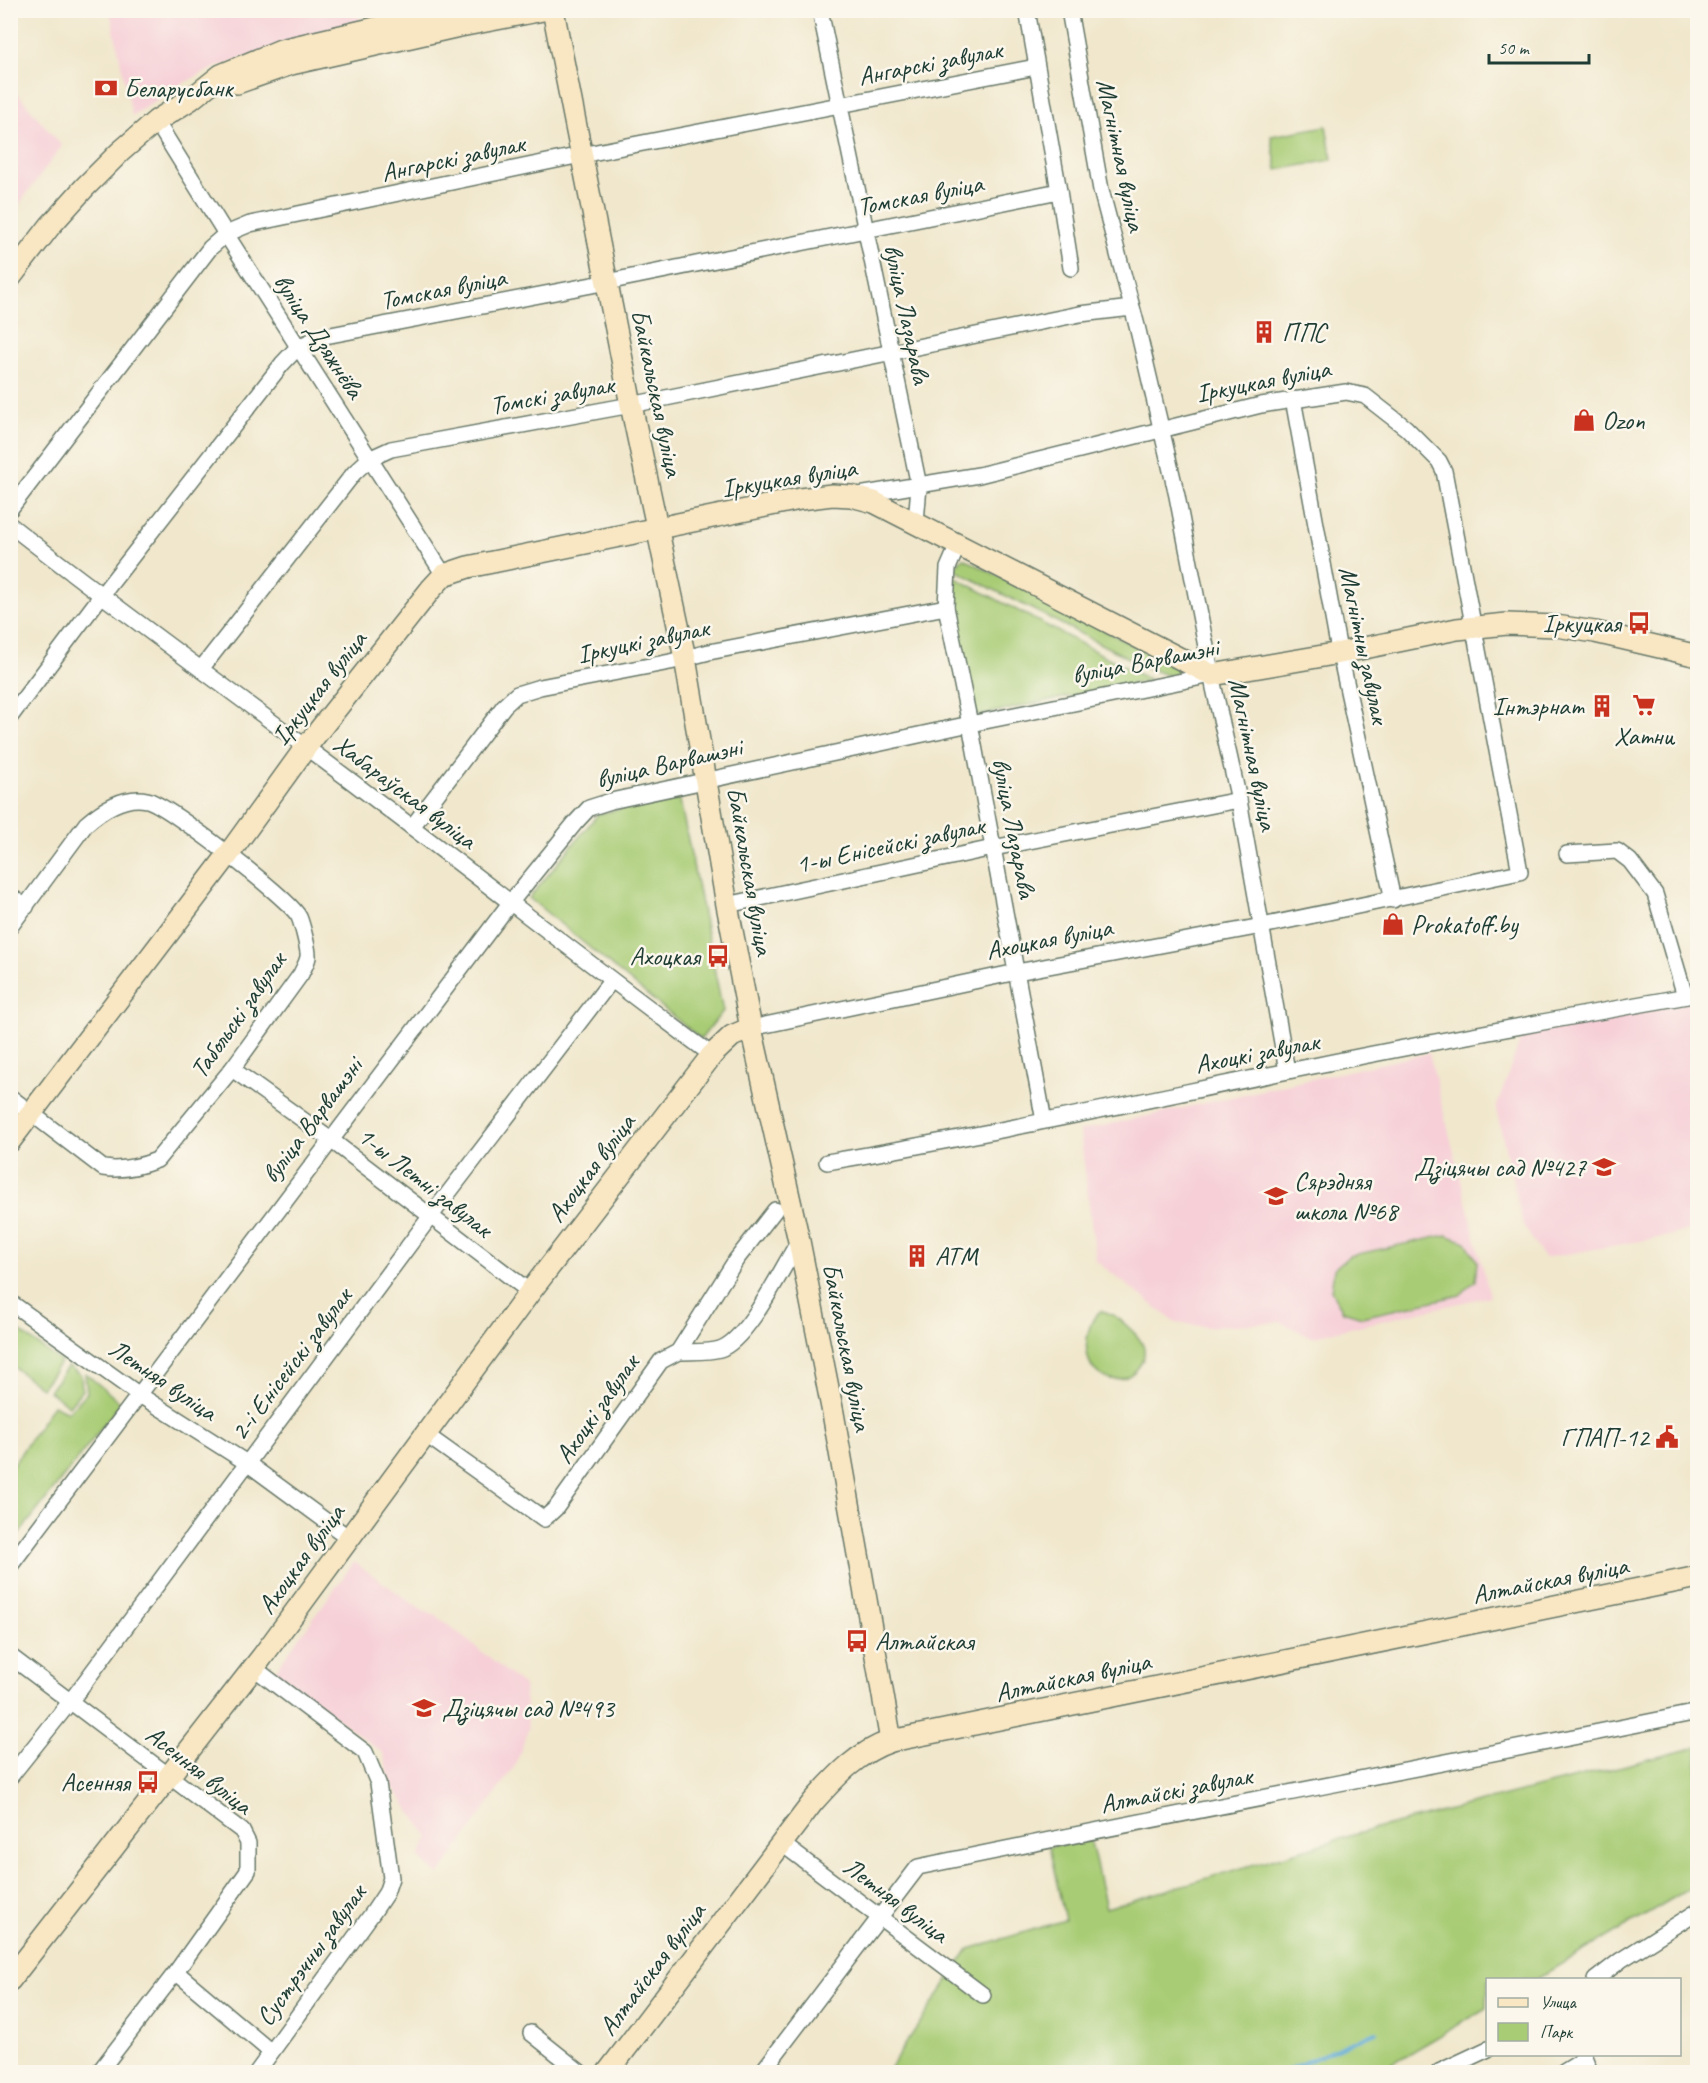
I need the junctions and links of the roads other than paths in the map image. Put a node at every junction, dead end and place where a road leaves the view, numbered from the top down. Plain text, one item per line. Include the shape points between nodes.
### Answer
1 (543, 10) edge
2 (553, 10) edge
3 (820, 10) edge
4 (1027, 10) edge
5 (1069, 10) edge
6 (453, 14) edge
7 (1036, 67) junction
8 (839, 105) junction
9 (156, 120) junction
10 (581, 156) junction
11 (1059, 191) junction
12 (864, 230) junction
13 (226, 234) junction
14 (1071, 268) dead end
15 (10, 278) edge
16 (607, 282) junction
17 (1132, 308) junction
18 (298, 347) junction
19 (890, 352) junction
20 (1293, 399) junction
21 (631, 405) junction
22 (1160, 429) junction
23 (369, 459) junction
24 (919, 486) junction
25 (852, 496) junction
26 (10, 509) edge
27 (916, 522) junction
28 (10, 525) edge
29 (658, 528) junction
30 (958, 545) junction
31 (444, 575) junction
32 (101, 596) junction
33 (946, 607) junction
34 (1473, 627) junction
35 (1340, 653) junction
36 (1698, 656) edge
37 (686, 658) junction
38 (201, 669) junction
39 (1212, 675) junction
40 (10, 717) edge
41 (970, 724) junction
42 (306, 747) junction
43 (706, 781) junction
44 (1239, 800) junction
45 (412, 827) junction
46 (993, 848) junction
47 (1567, 854) dead end
48 (228, 855) junction
49 (10, 896) edge
50 (1393, 900) junction
51 (510, 903) junction
52 (727, 905) junction
53 (26, 907) junction
54 (1262, 926) junction
55 (10, 927) edge
56 (1017, 972) junction
57 (611, 981) junction
58 (1691, 995) edge
59 (751, 1028) junction
60 (712, 1055) junction
61 (232, 1070) junction
62 (1287, 1071) junction
63 (10, 1097) edge
64 (32, 1113) junction
65 (1044, 1121) junction
66 (331, 1140) junction
67 (10, 1141) edge
68 (828, 1162) dead end
69 (775, 1210) dead end
70 (430, 1217) junction
71 (799, 1240) junction
72 (530, 1292) junction
73 (10, 1302) edge
74 (678, 1352) junction
75 (138, 1394) junction
76 (425, 1434) junction
77 (247, 1463) junction
78 (349, 1538) junction
79 (10, 1566) edge
80 (1698, 1577) edge
81 (10, 1656) edge
82 (254, 1668) junction
83 (70, 1702) junction
84 (1698, 1712) edge
85 (891, 1741) junction
86 (169, 1775) junction
87 (10, 1777) edge
88 (781, 1843) junction
89 (1698, 1911) edge
90 (878, 1917) junction
91 (176, 1972) junction
92 (1598, 1978) edge
93 (10, 1980) edge
94 (983, 1995) dead end
95 (531, 2032) dead end
96 (1486, 2050) edge
97 (272, 2052) junction
98 (1583, 2056) edge
99 (99, 2073) edge
100 (257, 2073) edge
101 (580, 2073) edge
102 (608, 2073) edge
103 (762, 2073) edge
104 (1439, 2073) edge
105 (1564, 2073) edge
106 (1590, 2073) edge

1 - 6 main road
2 - 10 main road, Байкальская вуліца
3 - 8 street, вуліца Лазарава
4 - 7 street
5 - 17 street, Магнітная вуліца via 1101,190
6 - 9 main road via 281,50 221,75
7 - 8 street, Ангарскі завулак
7 - 11 street
8 - 10 street, Ангарскі завулак
8 - 12 street, вуліца Лазарава
9 - 13 street, вуліца Дзяжнёва
9 - 15 main road via 85,187
10 - 13 street, Ангарскі завулак via 250,225
10 - 16 main road, Байкальская вуліца
11 - 12 street, Томская вуліца
11 - 14 street
12 - 16 street, Томская вуліца
12 - 19 street, вуліца Лазарава
13 - 18 street, вуліца Дзяжнёва
13 - 26 street, Ангарскі завулак via 210,248
16 - 18 street, Томская вуліца via 320,337
16 - 21 main road, Байкальская вуліца
17 - 19 street, Томскі завулак via 1080,314
17 - 22 street, Магнітная вуліца
18 - 23 street, вуліца Дзяжнёва
18 - 32 street, Томская вуліца
19 - 21 street, Томскі завулак
19 - 24 street, вуліца Лазарава
20 - 22 street, Іркуцкая вуліца
20 - 34 street, Іркуцкая вуліца via 1346,392 1365,396 1407,428 1439,461
20 - 35 street, Магнітны завулак
21 - 23 street, Томскі завулак via 391,449
21 - 29 main road, Байкальская вуліца
22 - 24 street, Іркуцкая вуліца via 979,475
22 - 39 street, Магнітная вуліца
23 - 31 street, вуліца Дзяжнёва
23 - 38 street, Томскі завулак
24 - 25 street, Іркуцкая вуліца
24 - 27 street, вуліца Лазарава
25 - 27 main road via 874,501
25 - 29 main road, Іркуцкая вуліца via 800,499
27 - 30 main road
28 - 32 street, Хабараўская вуліца
29 - 31 main road, Іркуцкая вуліца
29 - 37 main road, Байкальская вуліца
30 - 33 street, вуліца Лазарава via 948,568
30 - 39 main road
31 - 42 main road, Іркуцкая вуліца
32 - 38 street, Хабараўская вуліца
32 - 40 street, Томская вуліца
33 - 37 street, Іркуцкі завулак
33 - 41 street, вуліца Лазарава
34 - 35 main road, вуліца Варвашэні
34 - 36 main road, вуліца Варвашэні via 1556,626
34 - 50 street, Ахоцкая вуліца via 1520,872
35 - 39 main road, вуліца Варвашэні
35 - 50 street, Магнітны завулак
37 - 43 main road, Байкальская вуліца
37 - 45 street, Іркуцкі завулак via 517,694
38 - 42 street, Хабараўская вуліца
39 - 41 street, вуліца Варвашэні
39 - 44 street, Магнітная вуліца
41 - 43 street, вуліца Варвашэні
41 - 46 street, вуліца Лазарава
42 - 45 street, Хабараўская вуліца
42 - 48 main road, Іркуцкая вуліца
43 - 51 street, вуліца Варвашэні via 589,808
43 - 52 main road, Байкальская вуліца
44 - 46 street, 1-ы Енісейскі завулак
44 - 54 street, Магнітная вуліца
45 - 51 street, Хабараўская вуліца
46 - 52 street, 1-ы Енісейскі завулак
46 - 56 street, вуліца Лазарава
47 - 58 street via 1617,851 1630,861 1655,894
48 - 53 street, Табольскі завулак via 159,804 146,799 121,801 101,810 86,824
48 - 61 street, Табольскі завулак via 298,916 308,956 301,974
48 - 64 main road, Іркуцкая вуліца
49 - 53 street
50 - 54 street, Ахоцкая вуліца
51 - 57 street, Хабараўская вуліца
51 - 66 street, вуліца Варвашэні
52 - 59 main road, Байкальская вуліца
53 - 55 street, Табольскі завулак
54 - 56 street, Ахоцкая вуліца
54 - 62 street, Магнітная вуліца
56 - 59 street, Ахоцкая вуліца
56 - 65 street, вуліца Лазарава
57 - 60 street, Хабараўская вуліца
57 - 70 street, 2-і Енісейскі завулак
58 - 62 street, Ахоцкі завулак
59 - 60 main road, Ахоцкая вуліца via 732,1036
59 - 71 main road, Байкальская вуліца
60 - 72 main road, Ахоцкая вуліца
61 - 64 street, Табольскі завулак via 157,1160 141,1166 103,1168
61 - 66 street, 1-ы Летні завулак
62 - 65 street, Ахоцкі завулак
63 - 64 street, Табольскі завулак
64 - 67 main road, Іркуцкая вуліца
65 - 68 street, Ахоцкі завулак
66 - 70 street, 1-ы Летні завулак
66 - 75 street, вуліца Варвашэні
69 - 74 street, Ахоцкі завулак via 736,1260
70 - 72 street, 1-ы Летні завулак
70 - 77 street, 2-і Енісейскі завулак
71 - 74 street via 758,1311 734,1340 722,1348
71 - 85 main road, Байкальская вуліца
72 - 76 main road, Ахоцкая вуліца
73 - 75 street, Летняя вуліца
74 - 76 street, Ахоцкі завулак via 661,1361 556,1508 544,1518
75 - 77 street, Летняя вуліца
75 - 79 street, вуліца Варвашэні
76 - 78 main road, Ахоцкая вуліца
77 - 78 street, Летняя вуліца
77 - 83 street, 2-і Енісейскі завулак
78 - 82 main road, Ахоцкая вуліца
80 - 85 main road, Алтайская вуліца
81 - 83 street, Асенняя вуліца
82 - 86 main road, Ахоцкая вуліца
82 - 97 street, Сустрэчны завулак via 365,1752 378,1783 391,1878 374,1911
83 - 86 street, Асенняя вуліца
83 - 87 street, 2-і Енісейскі завулак
84 - 90 street, Алтайскі завулак via 918,1867
85 - 88 main road, Алтайская вуліца via 852,1762
86 - 91 street, Асенняя вуліца via 242,1831 248,1843 249,1860 248,1871
86 - 93 main road, Ахоцкая вуліца
88 - 90 street, Летняя вуліца
88 - 102 main road, Алтайская вуліца
89 - 92 street
90 - 94 street, Летняя вуліца
90 - 103 street, Алтайскі завулак
91 - 97 street
91 - 99 street, Асенняя вуліца
95 - 101 street
96 - 104 street
97 - 100 street, Сустрэчны завулак
98 - 105 street
98 - 106 street

